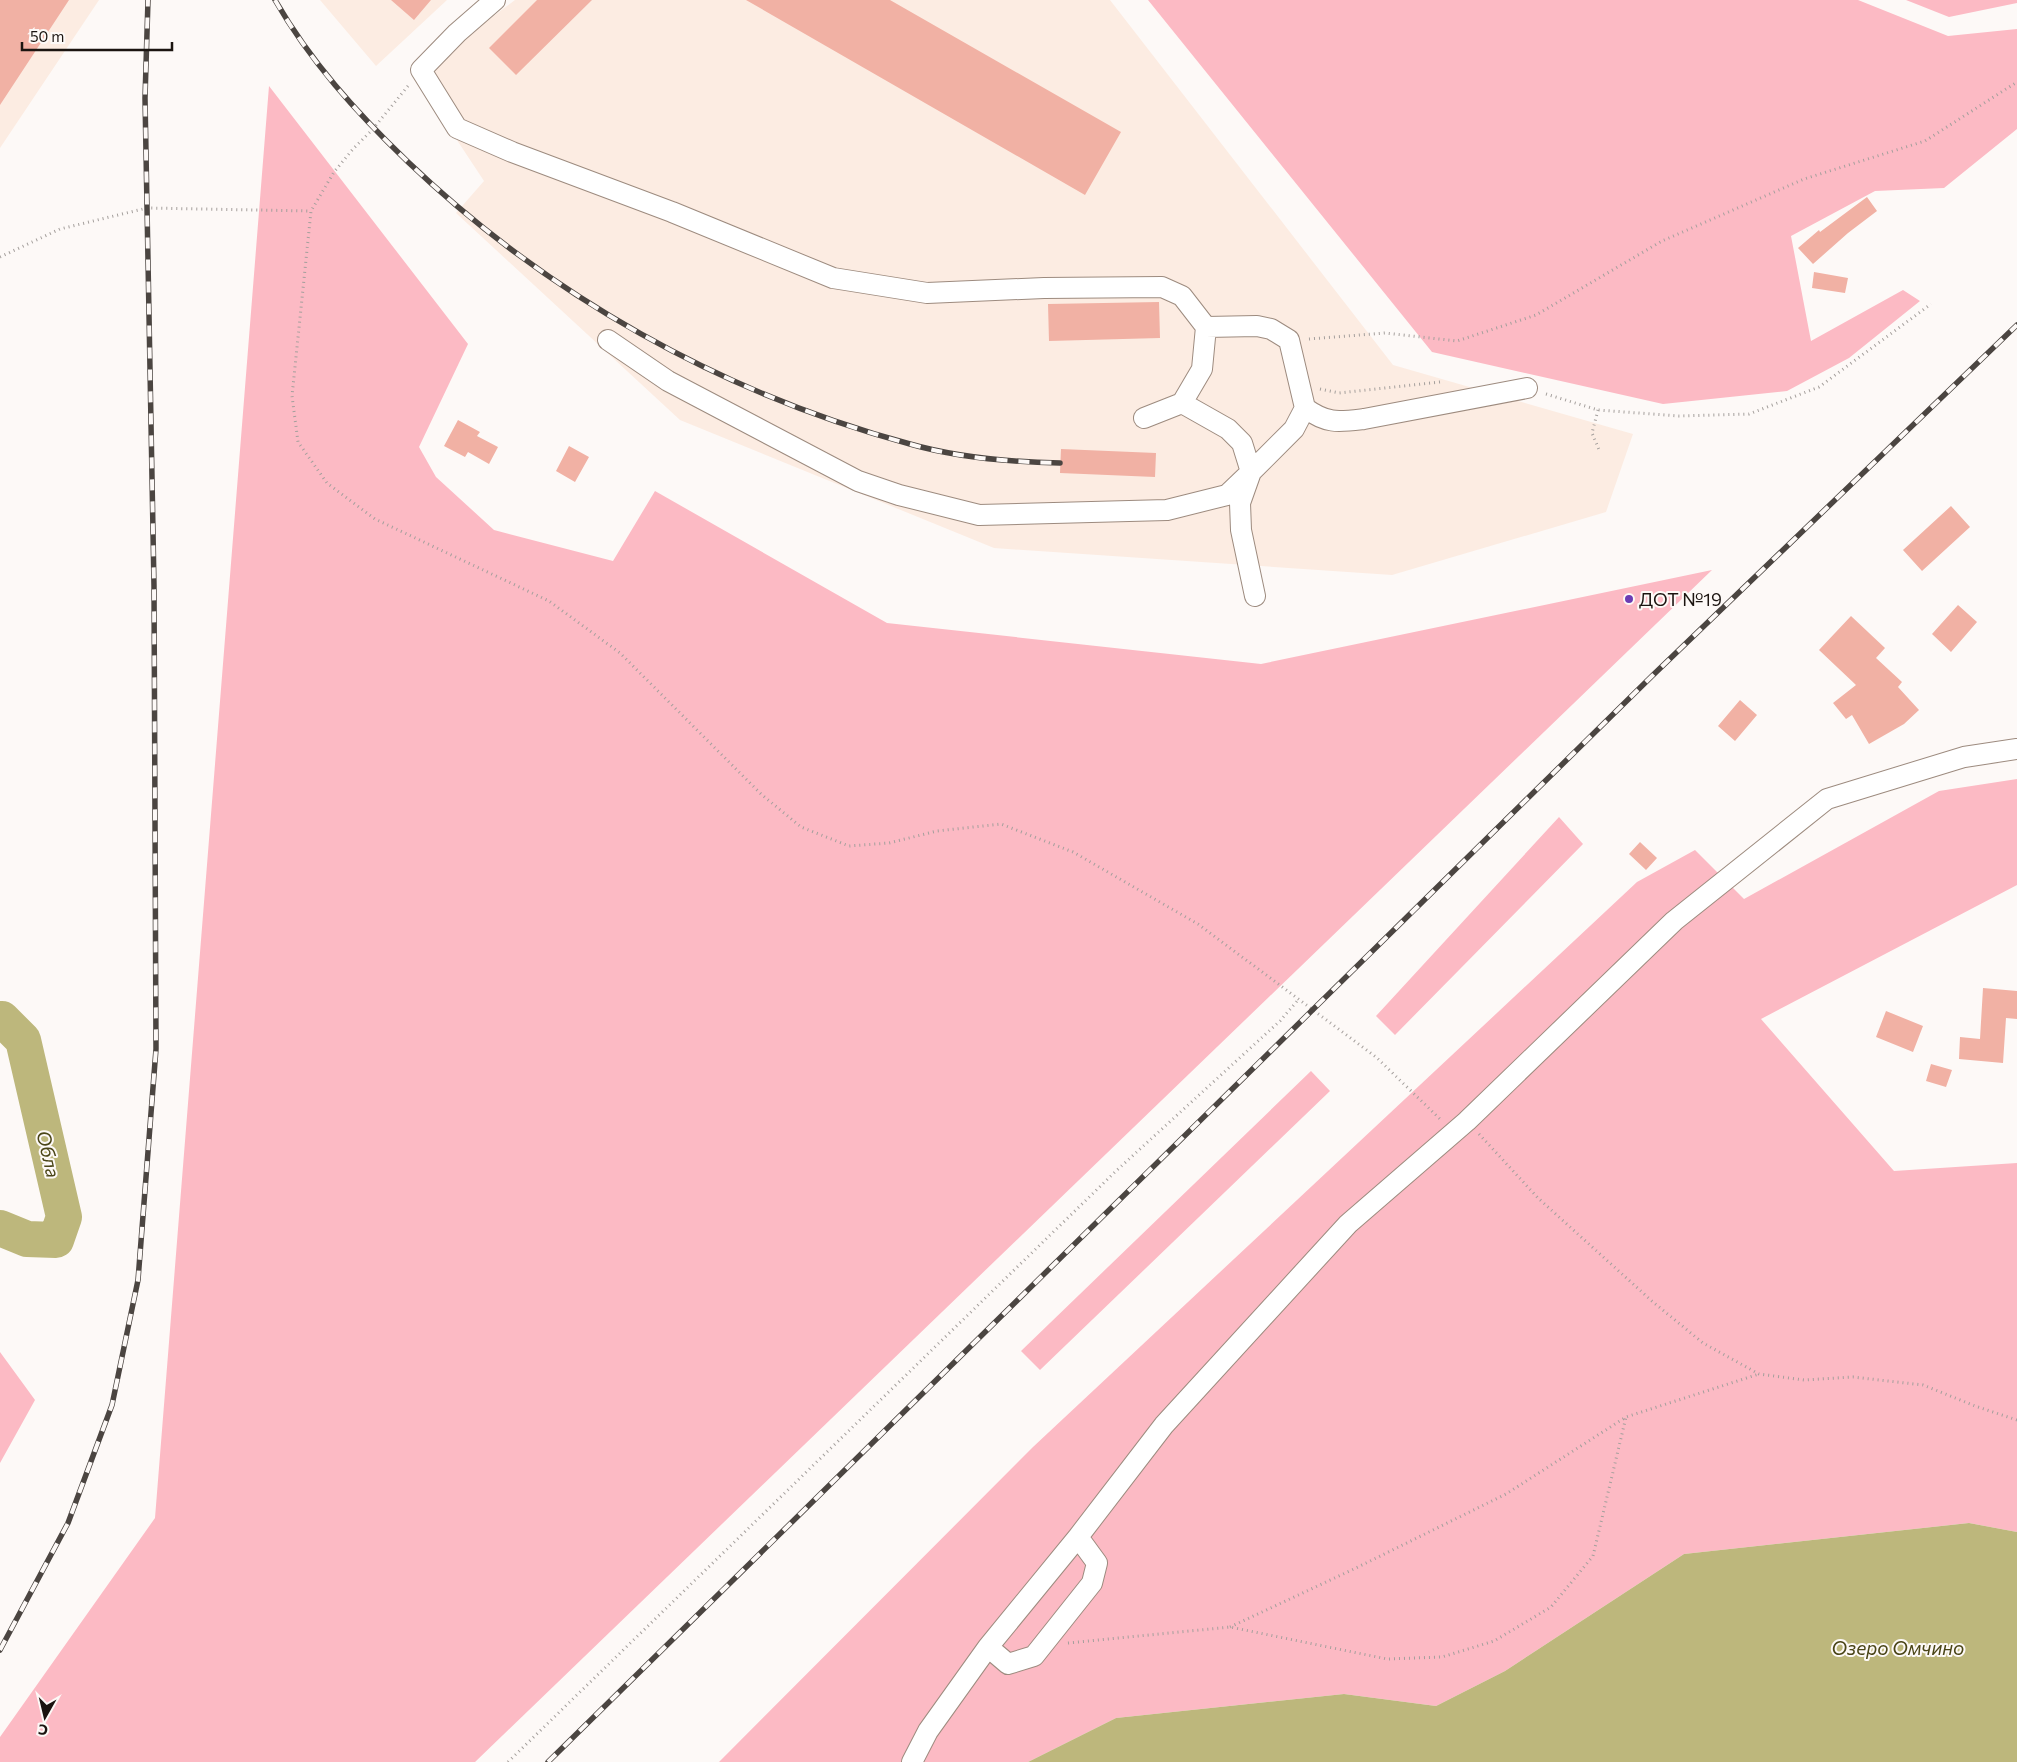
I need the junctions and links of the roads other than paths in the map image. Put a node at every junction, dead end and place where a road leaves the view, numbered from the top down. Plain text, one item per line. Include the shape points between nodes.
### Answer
1 (495, 0) edge
2 (1206, 326) junction
3 (608, 340) dead end
4 (1528, 388) road end
5 (1182, 403) junction
6 (1305, 408) junction
7 (1144, 418) dead end
8 (1251, 472) junction
9 (1255, 596) dead end
10 (2017, 749) edge
11 (1078, 1537) junction
12 (988, 1647) junction
13 (912, 1762) edge

1 - 2 street via 421,70 457,128 832,278 927,293 1162,287 1182,296
2 - 5 street via 1202,369
2 - 6 street via 1257,326 1271,329 1289,340
3 - 8 street via 668,381 858,481 979,515 1167,510 1227,495
4 - 6 street via 1338,422 1319,418
5 - 7 street
5 - 8 street via 1228,429 1242,443
6 - 8 street via 1294,428
8 - 9 street via 1240,502 1241,530
10 - 11 street via 1964,757 1827,799 1674,921 1460,1126 1348,1224 1164,1425
11 - 12 street
11 - 12 street via 1096,1564 1092,1583 1034,1656 1008,1664
12 - 13 street via 928,1731

